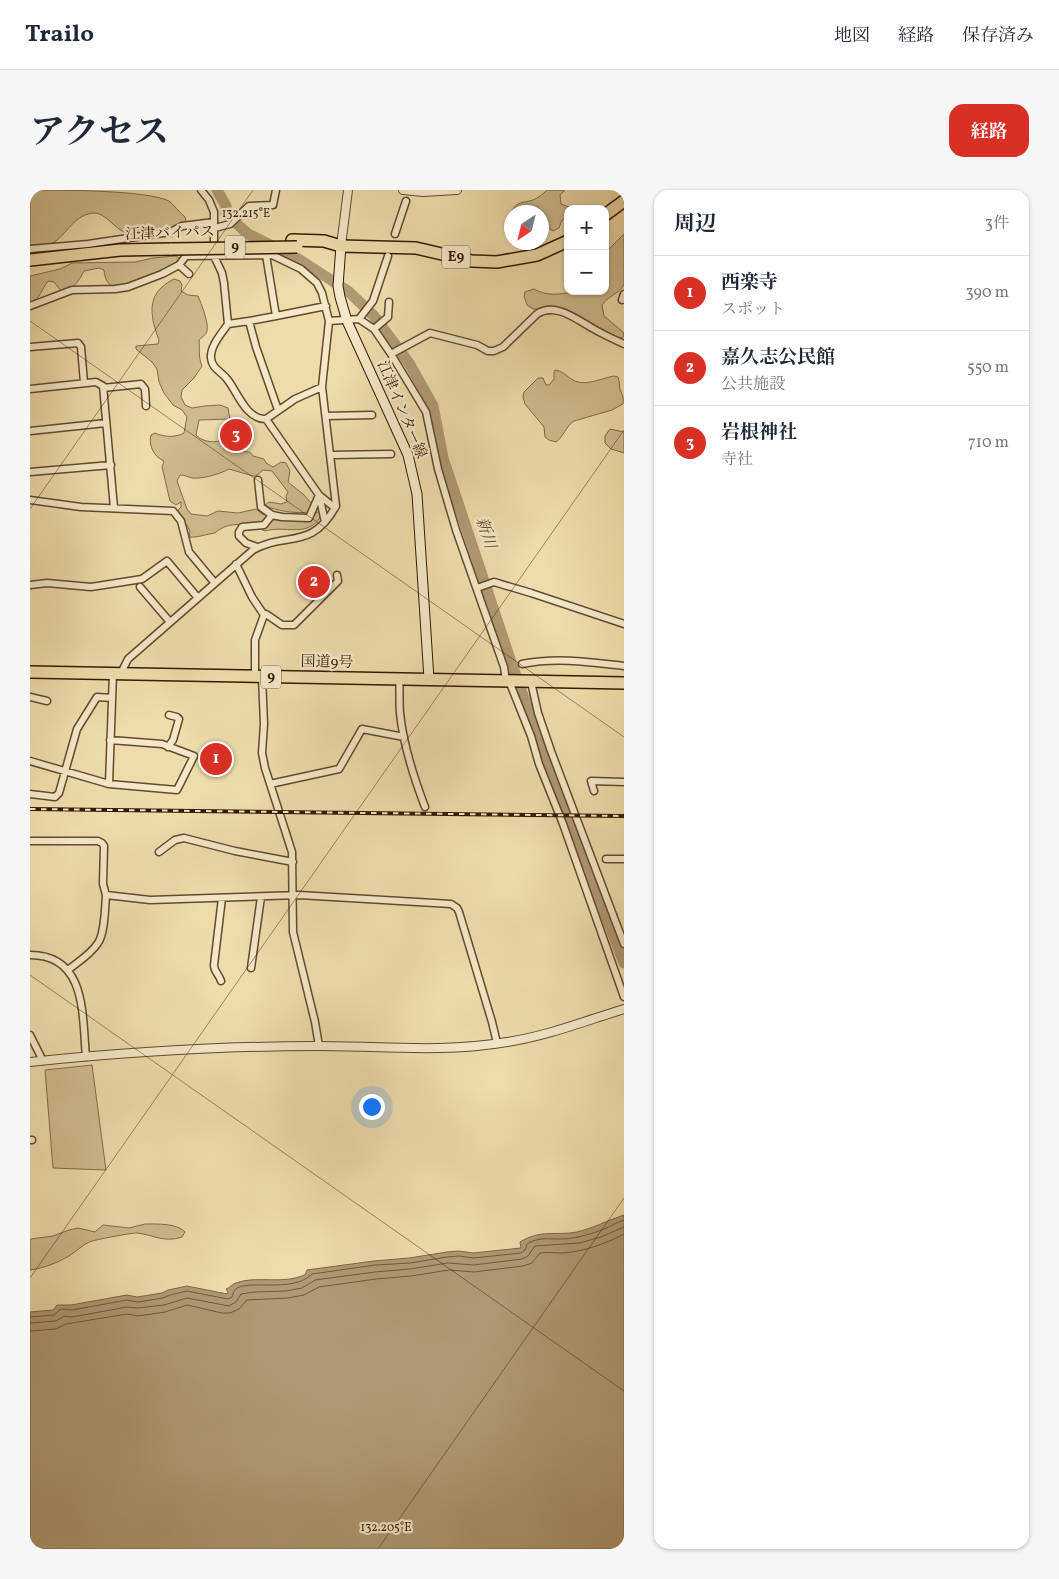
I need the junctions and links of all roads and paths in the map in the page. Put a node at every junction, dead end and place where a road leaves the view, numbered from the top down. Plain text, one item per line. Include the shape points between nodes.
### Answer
1 (201, 190) edge
2 (276, 190) edge
3 (348, 190) edge
4 (403, 190) edge
5 (457, 190) edge
6 (406, 201) dead end
7 (624, 201) edge
8 (609, 212) edge
9 (214, 225) junction
10 (395, 234) dead end
11 (564, 243) edge
12 (341, 246) junction
13 (30, 249) edge
14 (266, 255) junction
15 (214, 256) junction
16 (388, 256) dead end
17 (30, 260) edge
18 (178, 265) junction
19 (189, 274) dead end
20 (389, 302) dead end
21 (30, 306) edge
22 (326, 306) junction
23 (276, 316) junction
24 (361, 317) junction
25 (250, 321) junction
26 (329, 321) junction
27 (347, 321) junction
28 (228, 324) junction
29 (374, 329) junction
30 (624, 344) edge
31 (30, 347) edge
32 (392, 354) junction
33 (84, 383) junction
34 (322, 387) junction
35 (103, 388) junction
36 (30, 389) edge
37 (146, 406) dead end
38 (278, 410) junction
39 (372, 415) dead end
40 (326, 416) junction
41 (266, 419) junction
42 (106, 423) junction
43 (30, 430) edge
44 (331, 454) junction
45 (391, 454) dead end
46 (111, 465) junction
47 (30, 472) edge
48 (258, 480) dead end
49 (319, 495) junction
50 (30, 500) edge
51 (114, 508) junction
52 (335, 508) junction
53 (272, 515) junction
54 (325, 522) junction
55 (257, 547) junction
56 (236, 564) junction
57 (337, 575) dead end
58 (214, 582) junction
59 (30, 585) edge
60 (140, 586) dead end
61 (478, 587) junction
62 (198, 598) junction
63 (264, 615) junction
64 (170, 622) junction
65 (624, 624) edge
66 (522, 664) dead end
67 (624, 666) edge
68 (30, 672) edge
69 (117, 673) junction
70 (258, 677) junction
71 (400, 678) junction
72 (430, 679) junction
73 (509, 681) junction
74 (529, 682) junction
75 (624, 683) edge
76 (30, 697) edge
77 (112, 698) junction
78 (47, 701) dead end
79 (169, 715) dead end
80 (404, 737) junction
81 (110, 740) junction
82 (168, 747) junction
83 (30, 761) edge
84 (65, 771) junction
85 (624, 782) edge
86 (109, 784) junction
87 (270, 784) junction
88 (594, 791) dead end
89 (30, 794) edge
90 (426, 807) dead end
91 (30, 841) edge
92 (159, 852) dead end
93 (606, 859) dead end
94 (624, 859) edge
95 (293, 862) junction
96 (106, 895) junction
97 (292, 896) junction
98 (261, 897) junction
99 (222, 898) junction
100 (624, 944) edge
101 (30, 955) edge
102 (251, 968) dead end
103 (68, 970) junction
104 (221, 981) dead end
105 (624, 997) edge
106 (624, 1010) edge
107 (30, 1035) edge
108 (497, 1043) junction
109 (319, 1046) junction
110 (86, 1057) junction
111 (44, 1060) junction
112 (30, 1062) edge

1 - 9 street via 212,206
2 - 9 street via 273,205 249,206 230,224
3 - 12 street
4 - 5 street
6 - 10 street
7 - 8 highway
9 - 13 street via 182,226 171,232
9 - 15 street
11 - 12 highway, E9 via 537,255 498,262 472,261 416,248
12 - 17 highway, 江津バイパス / 9, bridge via 326,248 295,243 172,246
12 - 27 main road, 江津インター線 via 340,297
14 - 15 street
14 - 22 street via 279,258 308,274 317,283
14 - 23 street
15 - 18 street via 186,256
15 - 28 street via 224,282
16 - 24 street via 375,297
18 - 19 street
18 - 21 street via 128,287 72,290
20 - 29 street via 388,315
22 - 23 street
22 - 26 street
23 - 25 street
24 - 27 street
24 - 29 street
25 - 28 street
25 - 38 street
26 - 27 street
26 - 34 street
27 - 72 main road, 江津インター線 via 408,455 413,476 420,526
28 - 41 street via 213,347 212,363 227,378 241,402 260,418
29 - 32 street
30 - 32 street via 572,316 550,310 537,314 503,347 494,351 430,333
31 - 33 street via 78,343
32 - 61 street via 426,412 438,469
33 - 35 street via 98,382
33 - 36 street
34 - 38 street
34 - 40 street
35 - 37 street via 141,384
35 - 42 street
38 - 41 street
39 - 40 street
40 - 44 street
41 - 49 street
42 - 43 street
42 - 46 street
44 - 45 street
44 - 52 street
46 - 47 street
46 - 51 street
48 - 53 street via 261,507
49 - 52 street
49 - 53 street via 309,518
49 - 54 street
50 - 51 street
51 - 58 street via 174,512 181,520 189,552
52 - 54 street
53 - 55 street via 264,525 242,527 240,530 242,539
54 - 55 street via 306,536
55 - 56 street
56 - 58 street
56 - 63 street
57 - 63 street via 338,581 294,625 282,625
58 - 62 street
59 - 62 street via 47,583 91,587 142,579 166,560
60 - 64 street
61 - 65 street via 491,582 516,588
61 - 73 street
62 - 64 street
63 - 70 street via 256,640
64 - 69 street
66 - 67 street via 566,660
68 - 69 highway, 国道9号 / 9
69 - 70 highway, 国道9号 / 9
69 - 77 street
70 - 71 highway, 国道9号 / 9
70 - 87 street via 264,724 262,753
71 - 72 highway, 国道9号 / 9
71 - 80 street
72 - 73 highway, 国道9号 / 9
73 - 74 highway, 国道9号 / 9
73 - 105 street
74 - 75 highway, 国道9号 / 9
74 - 100 street via 551,751
76 - 78 street
77 - 81 street
77 - 84 street via 97,697 77,729
79 - 82 street via 179,719
80 - 87 street via 362,729 339,769
80 - 90 street
81 - 82 street
81 - 86 street
82 - 86 street via 194,756 177,790
83 - 84 street
84 - 86 street
84 - 89 street via 55,797
85 - 88 street via 591,781
87 - 95 street
91 - 96 street via 102,843
92 - 95 street via 174,840 184,838
93 - 94 street
95 - 97 street
96 - 99 street via 150,900
96 - 103 street via 99,943
97 - 98 street
97 - 108 street via 442,902 457,908
97 - 109 street via 293,932
98 - 99 street
98 - 102 street
99 - 104 street via 214,965
101 - 103 street via 42,955 58,961
103 - 110 street via 80,995
106 - 108 street via 532,1037
107 - 111 street
108 - 109 street via 442,1048
109 - 110 street via 194,1048
110 - 111 street
111 - 112 street

